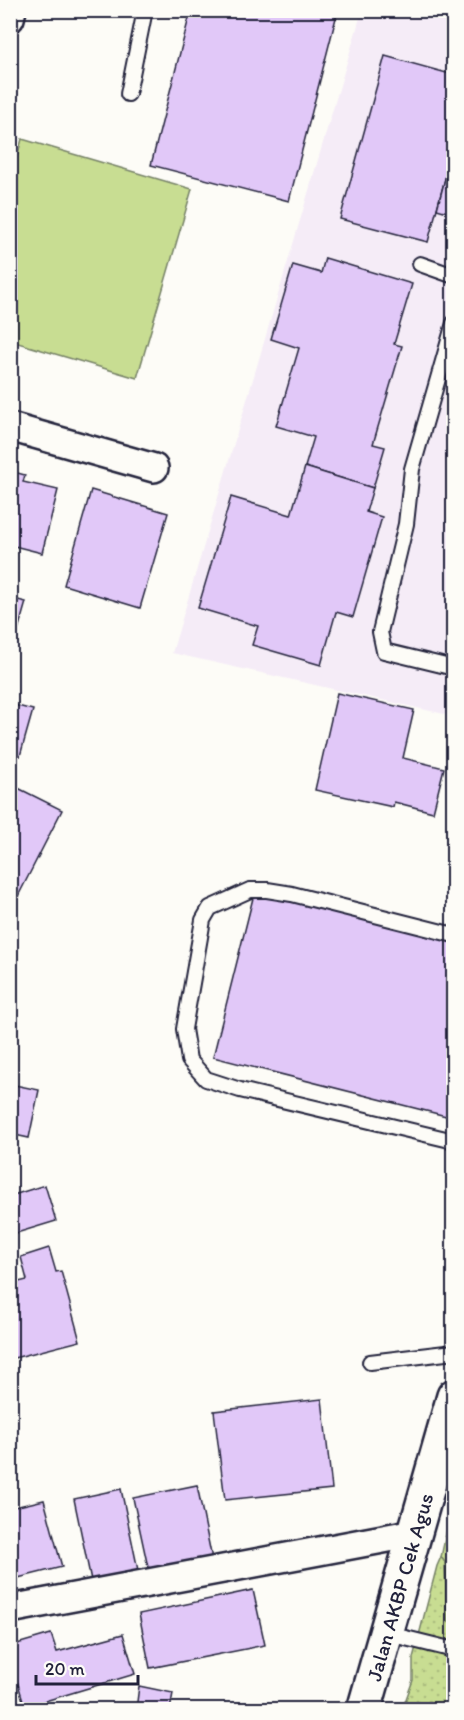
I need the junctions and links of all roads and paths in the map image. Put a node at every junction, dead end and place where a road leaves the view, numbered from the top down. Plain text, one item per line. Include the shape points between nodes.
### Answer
1 (12, 10) edge
2 (145, 10) edge
3 (10, 18) edge
4 (128, 94) dead end
5 (420, 264) dead end
6 (453, 276) edge
7 (453, 323) edge
8 (10, 427) edge
9 (154, 468) dead end
10 (453, 668) edge
11 (453, 935) edge
12 (453, 1141) edge
13 (453, 1352) edge
14 (370, 1362) dead end
15 (453, 1396) edge
16 (415, 1533) junction
17 (10, 1609) edge
18 (385, 1633) junction
19 (453, 1650) edge
20 (364, 1710) edge

1 - 3 street
2 - 4 lane
5 - 6 lane
7 - 10 lane via 412,469 406,524 380,632 384,651
8 - 9 street
11 - 12 lane via 292,894 250,890 210,908 203,920 183,1029 189,1060 206,1079
13 - 14 lane
15 - 16 main road, Jalan AKBP Cek Agus
16 - 17 street
16 - 18 main road, Jalan AKBP Cek Agus
18 - 19 lane
18 - 20 main road, Jalan AKBP Cek Agus

